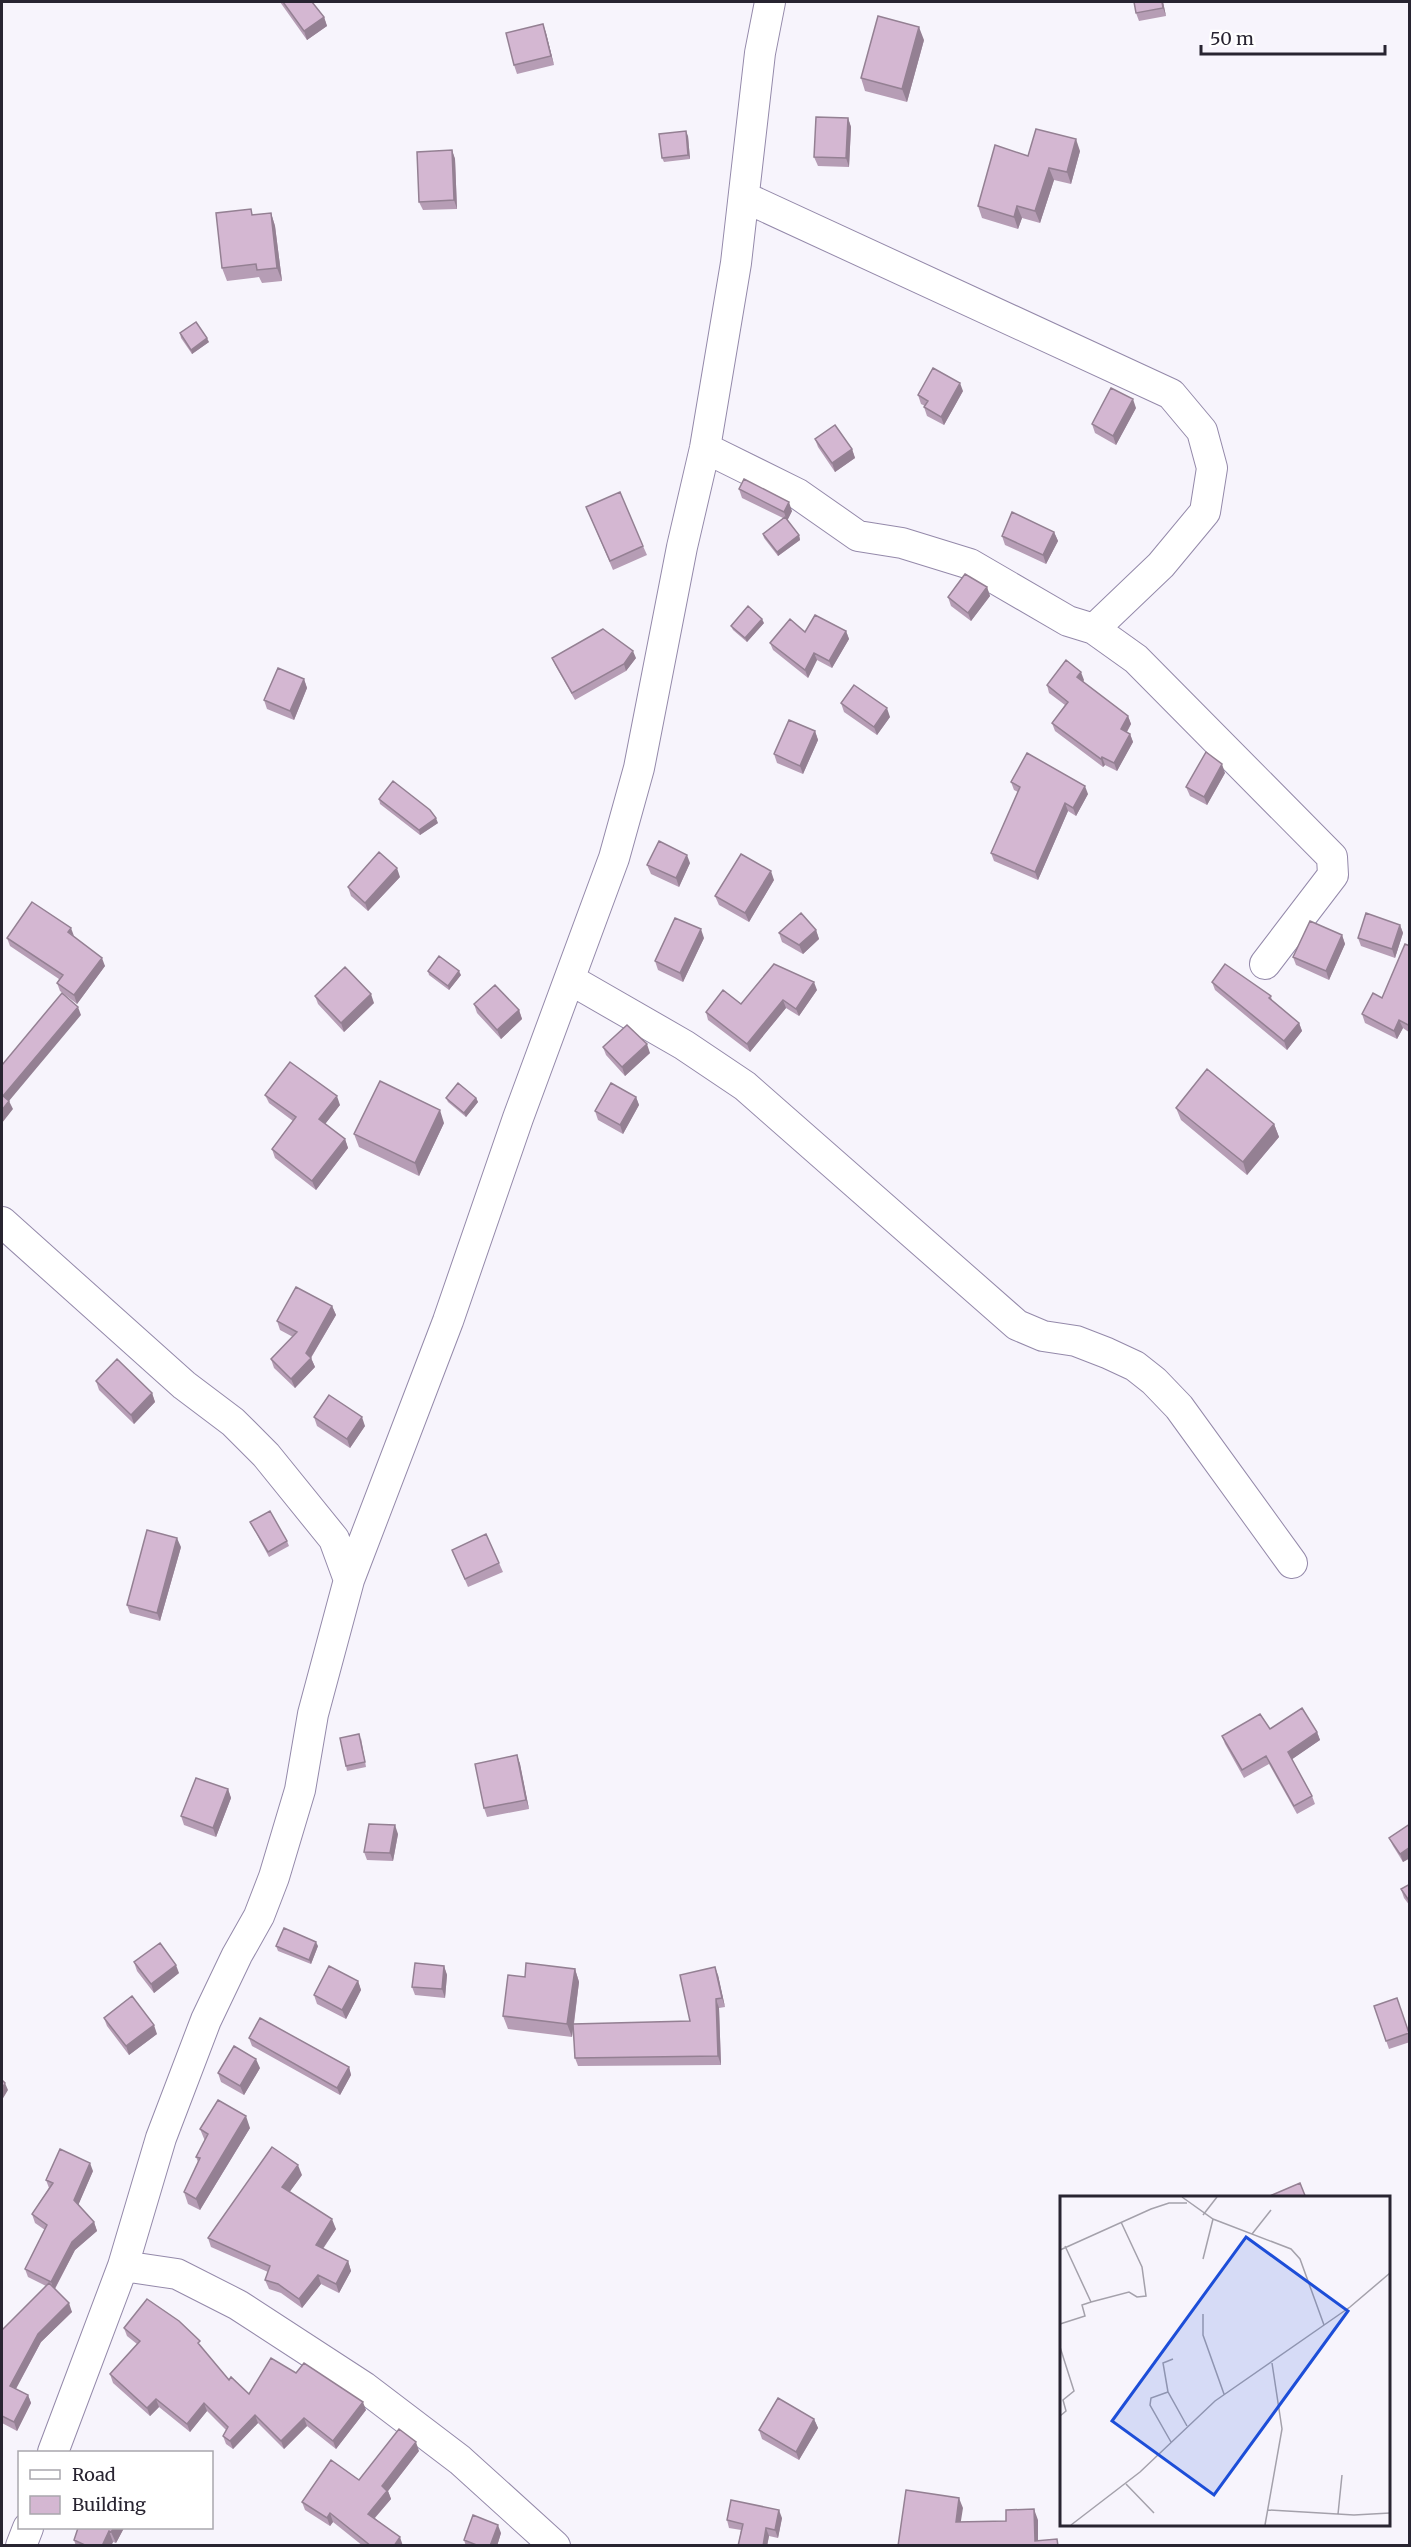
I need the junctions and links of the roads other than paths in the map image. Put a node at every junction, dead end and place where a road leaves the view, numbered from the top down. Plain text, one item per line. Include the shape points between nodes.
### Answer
1 (770, 2) edge
2 (744, 197) junction
3 (705, 448) junction
4 (1094, 628) junction
5 (1265, 964) dead end
6 (571, 980) junction
7 (2, 1222) edge
8 (1292, 1563) dead end
9 (349, 1580) junction
10 (123, 2266) junction
11 (53, 2451) edge
12 (27, 2529) edge
13 (21, 2546) edge
14 (555, 2546) edge

1 - 2 street via 760,53
2 - 3 street
2 - 4 street via 1171,394 1202,431 1212,468 1205,512 1161,565
3 - 4 street via 798,494 858,536 902,543 970,564 1068,621
3 - 6 street via 639,768 614,858
4 - 5 street via 1136,659 1332,856 1333,875
6 - 8 street via 684,1045 745,1086 1017,1325 1107,1353 1135,1366 1154,1381 1179,1407
6 - 9 street
7 - 9 street via 266,1455 334,1539
9 - 10 street via 313,1714 300,1790 274,1876 259,1916 207,2020 161,2138
10 - 11 street
10 - 14 street via 177,2274 238,2305 373,2394 459,2460
12 - 13 street

